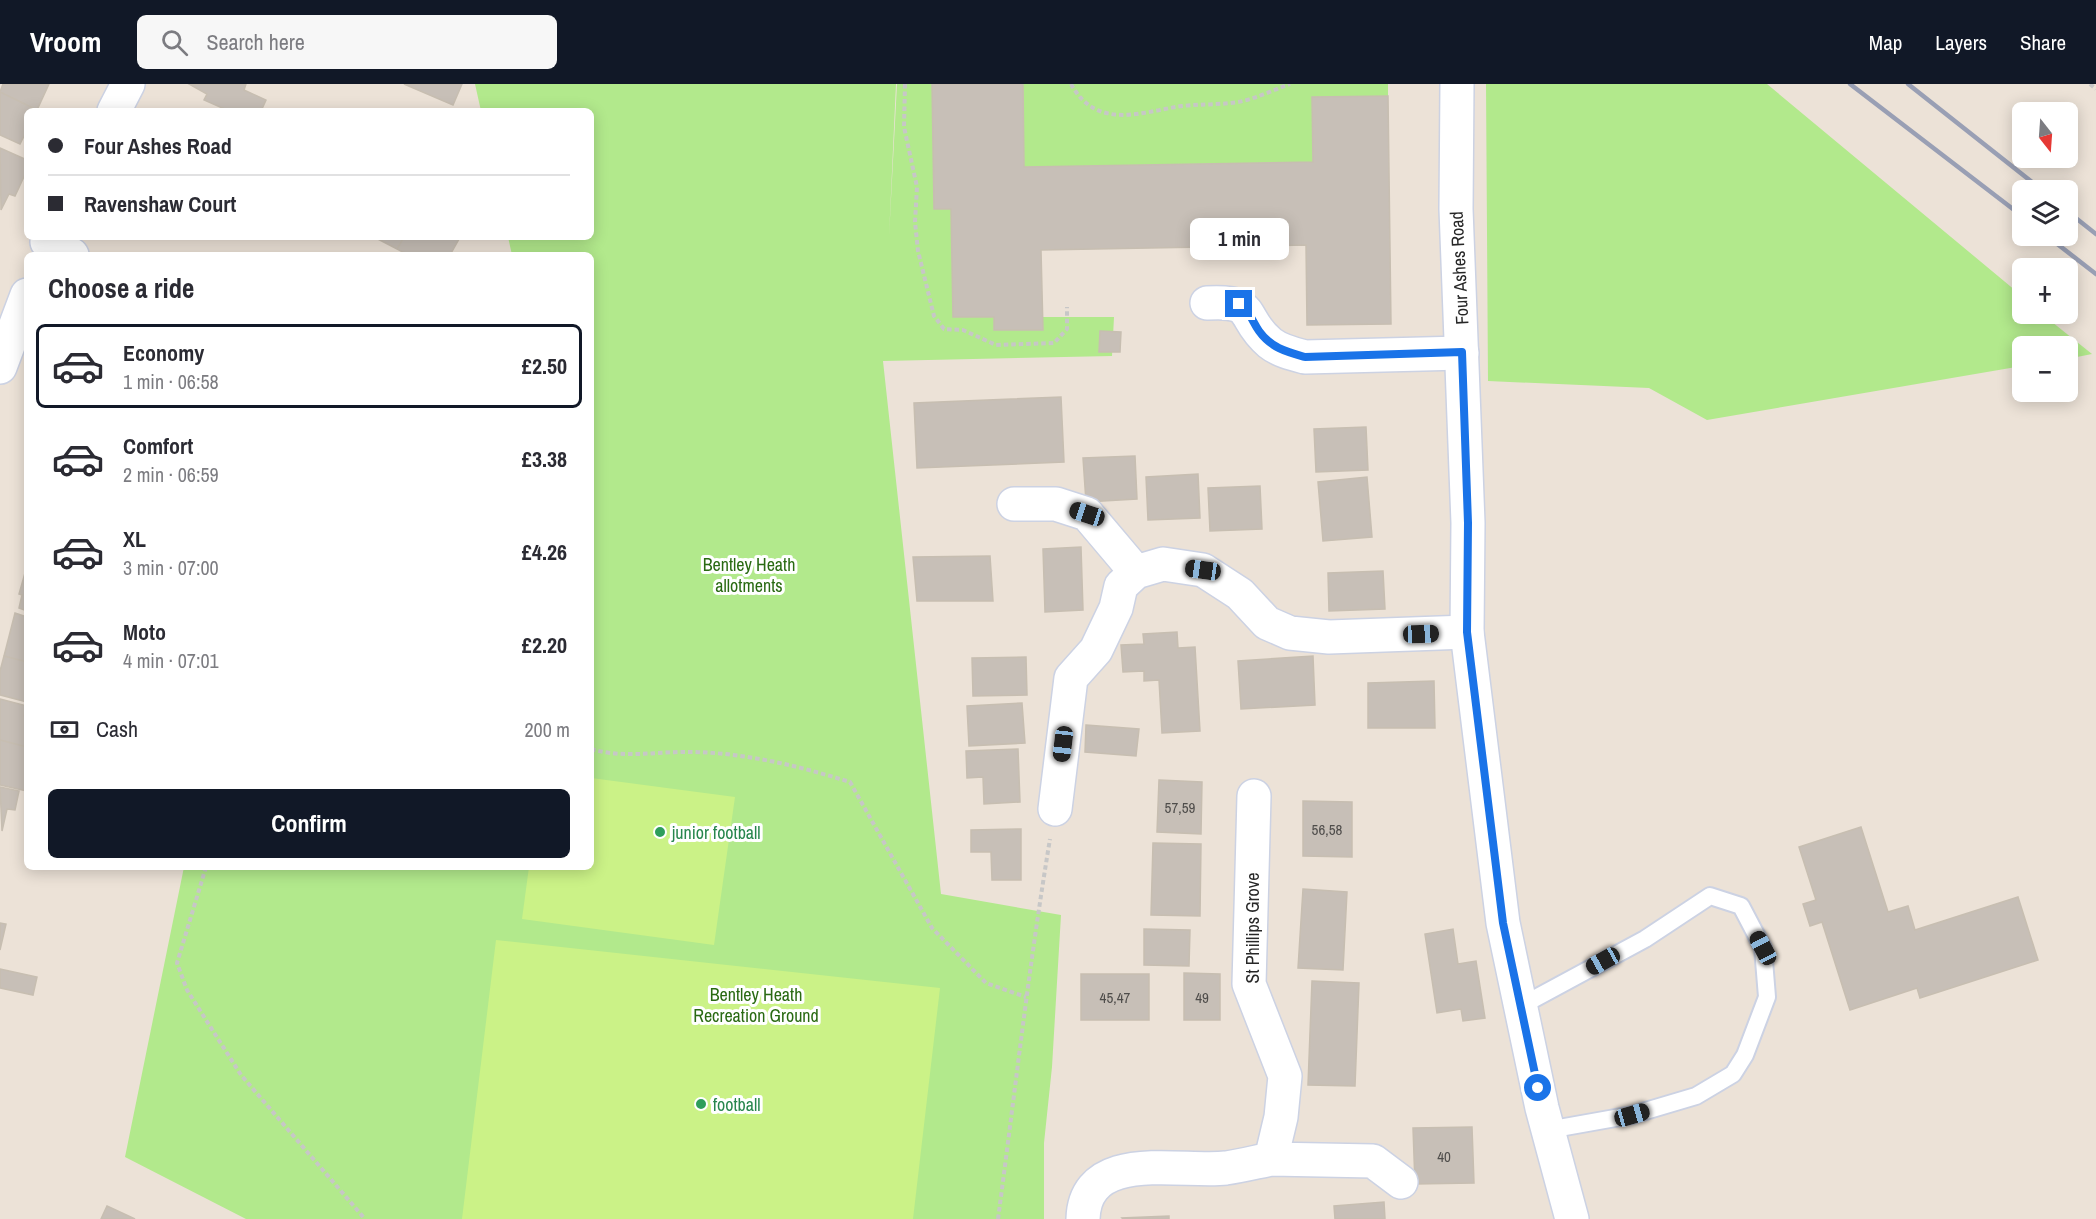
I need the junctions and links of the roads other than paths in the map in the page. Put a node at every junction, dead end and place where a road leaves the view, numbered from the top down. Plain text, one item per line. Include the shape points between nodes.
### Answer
1 (128, 84) edge
2 (1457, 84) edge
3 (116, 108) edge
4 (24, 303) edge
5 (1207, 303) dead end
6 (1462, 352) junction
7 (0, 367) edge
8 (1014, 504) dead end
9 (1136, 572) junction
10 (1467, 632) junction
11 (1254, 796) dead end
12 (1055, 809) road end
13 (1521, 1006) junction
14 (1548, 1130) junction
15 (1271, 1159) junction
16 (1401, 1182) dead end
17 (1083, 1219) edge
18 (1572, 1219) edge

1 - 3 street
2 - 6 street, Four Ashes Road via 1456,209
4 - 7 street
5 - 6 street via 1239,304 1268,341 1281,350 1305,357
6 - 10 street, Four Ashes Road
8 - 9 street via 1056,504 1087,514
9 - 10 street via 1163,564 1203,570 1240,594 1267,623 1290,633 1329,637
9 - 12 street via 1120,586 1116,608 1096,650 1071,678
10 - 13 street, Four Ashes Road via 1503,923
11 - 15 street, St Phillips Grove via 1249,984 1285,1076
13 - 14 street, Four Ashes Road
13 - 14 lane via 1645,939 1710,897 1741,906 1763,948 1767,997 1745,1055 1733,1074 1696,1096 1632,1115
14 - 18 street, Four Ashes Road
15 - 16 street via 1373,1161
15 - 17 street via 1225,1168 1155,1168 1113,1173 1095,1186 1084,1205

